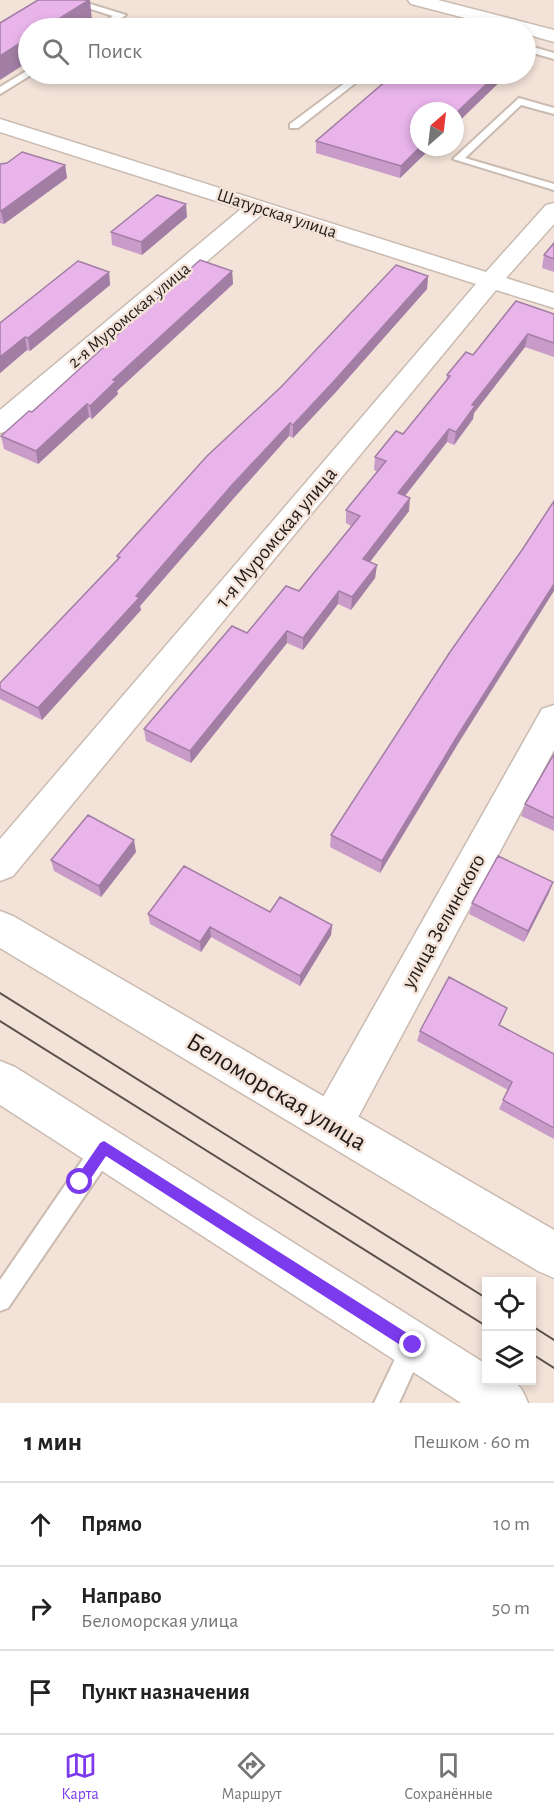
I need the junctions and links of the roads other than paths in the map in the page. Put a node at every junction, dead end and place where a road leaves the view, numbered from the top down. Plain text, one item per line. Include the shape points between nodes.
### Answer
1 (68, 0) edge
2 (417, 0) edge
3 (489, 0) edge
4 (473, 14) junction
5 (116, 18) edge
6 (488, 18) edge
7 (536, 31) edge
8 (554, 36) edge
9 (536, 51) edge
10 (554, 56) edge
11 (18, 79) edge
12 (349, 84) edge
13 (0, 91) edge
14 (554, 111) edge
15 (0, 125) edge
16 (294, 126) dead end
17 (554, 187) edge
18 (257, 207) junction
19 (554, 210) edge
20 (491, 281) junction
21 (554, 301) edge
22 (0, 424) edge
23 (554, 718) edge
24 (0, 865) edge
25 (0, 928) edge
26 (0, 1081) edge
27 (332, 1123) junction
28 (104, 1148) junction
29 (554, 1255) edge
30 (0, 1300) edge
31 (413, 1345) junction
32 (386, 1403) edge
33 (504, 1403) edge

1 - 5 lane via 121,15
2 - 4 street
3 - 4 street
4 - 6 street
7 - 8 street
9 - 10 lane
11 - 13 lane
12 - 16 lane
14 - 17 lane via 519,101 458,159
15 - 18 street, Шатурская улица via 34,144
18 - 20 street, Шатурская улица
18 - 22 street, 2-я Муромская улица
19 - 20 street, 1-я Муромская улица
20 - 21 street, Шатурская улица
20 - 24 street, 1-я Муромская улица
23 - 27 street, улица Зелинского
25 - 27 street, Беломорская улица
26 - 28 street
27 - 29 street, Беломорская улица
28 - 30 lane
28 - 31 street
31 - 32 lane
31 - 33 street

